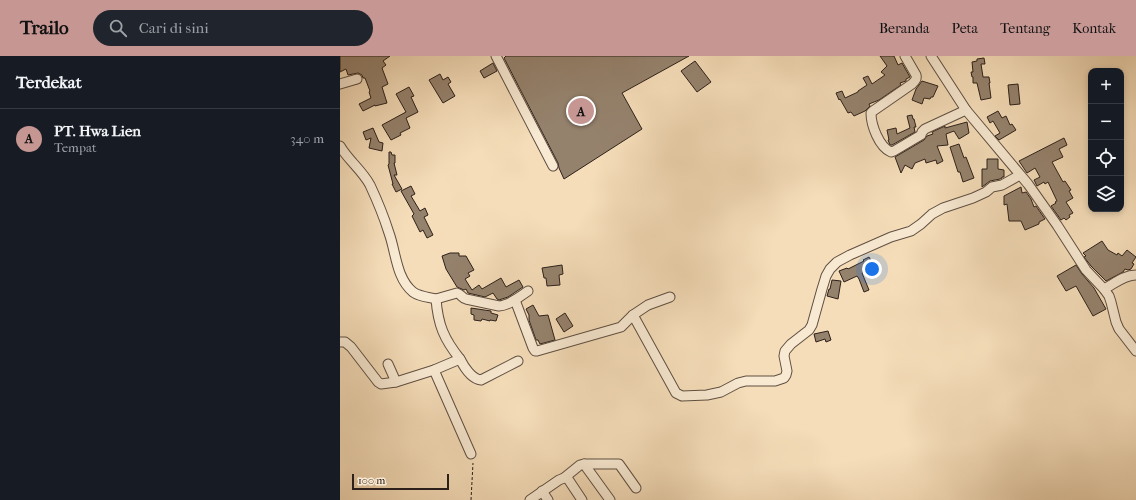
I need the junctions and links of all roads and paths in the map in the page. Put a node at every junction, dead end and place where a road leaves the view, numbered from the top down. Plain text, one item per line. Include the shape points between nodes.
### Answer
1 (496, 56) edge
2 (905, 56) edge
3 (931, 56) edge
4 (358, 79) dead end
5 (340, 84) edge
6 (966, 110) junction
7 (341, 151) edge
8 (553, 166) dead end
9 (1020, 175) junction
10 (1136, 275) edge
11 (1104, 289) junction
12 (528, 291) dead end
13 (670, 297) dead end
14 (436, 300) junction
15 (514, 300) junction
16 (633, 315) junction
17 (340, 342) edge
18 (1136, 351) edge
19 (460, 359) junction
20 (518, 361) dead end
21 (388, 364) dead end
22 (434, 370) junction
23 (396, 382) junction
24 (471, 454) joint
25 (584, 464) junction
26 (564, 478) junction
27 (636, 488) dead end
28 (542, 491) junction
29 (471, 500) edge
30 (530, 500) edge
31 (548, 500) edge
32 (582, 500) edge
33 (610, 500) edge

1 - 8 street
2 - 6 street via 917,77 916,80 871,113 878,139 884,148 894,151 921,135 925,129
3 - 6 street
4 - 5 street
6 - 9 street
7 - 14 street via 370,185 385,222 402,278 418,295
9 - 11 street via 1086,270
9 - 16 street via 973,198 943,208 910,231 837,262 826,276 812,325 785,351 787,371 781,380 746,381 707,395 679,395
10 - 11 street via 1126,277
11 - 18 street via 1109,296 1116,322
12 - 15 street
13 - 16 street via 648,305
14 - 15 street via 457,293 466,300 499,306
14 - 19 street via 440,326
15 - 16 street via 535,351 621,327
17 - 23 street via 345,342 351,347 380,384
19 - 20 street via 478,380
19 - 22 street
21 - 23 street
22 - 23 street
22 - 24 street
24 - 29 path
25 - 26 street
25 - 27 street via 619,464
25 - 33 street
26 - 28 street
26 - 32 street via 568,479
28 - 30 street
28 - 31 street

